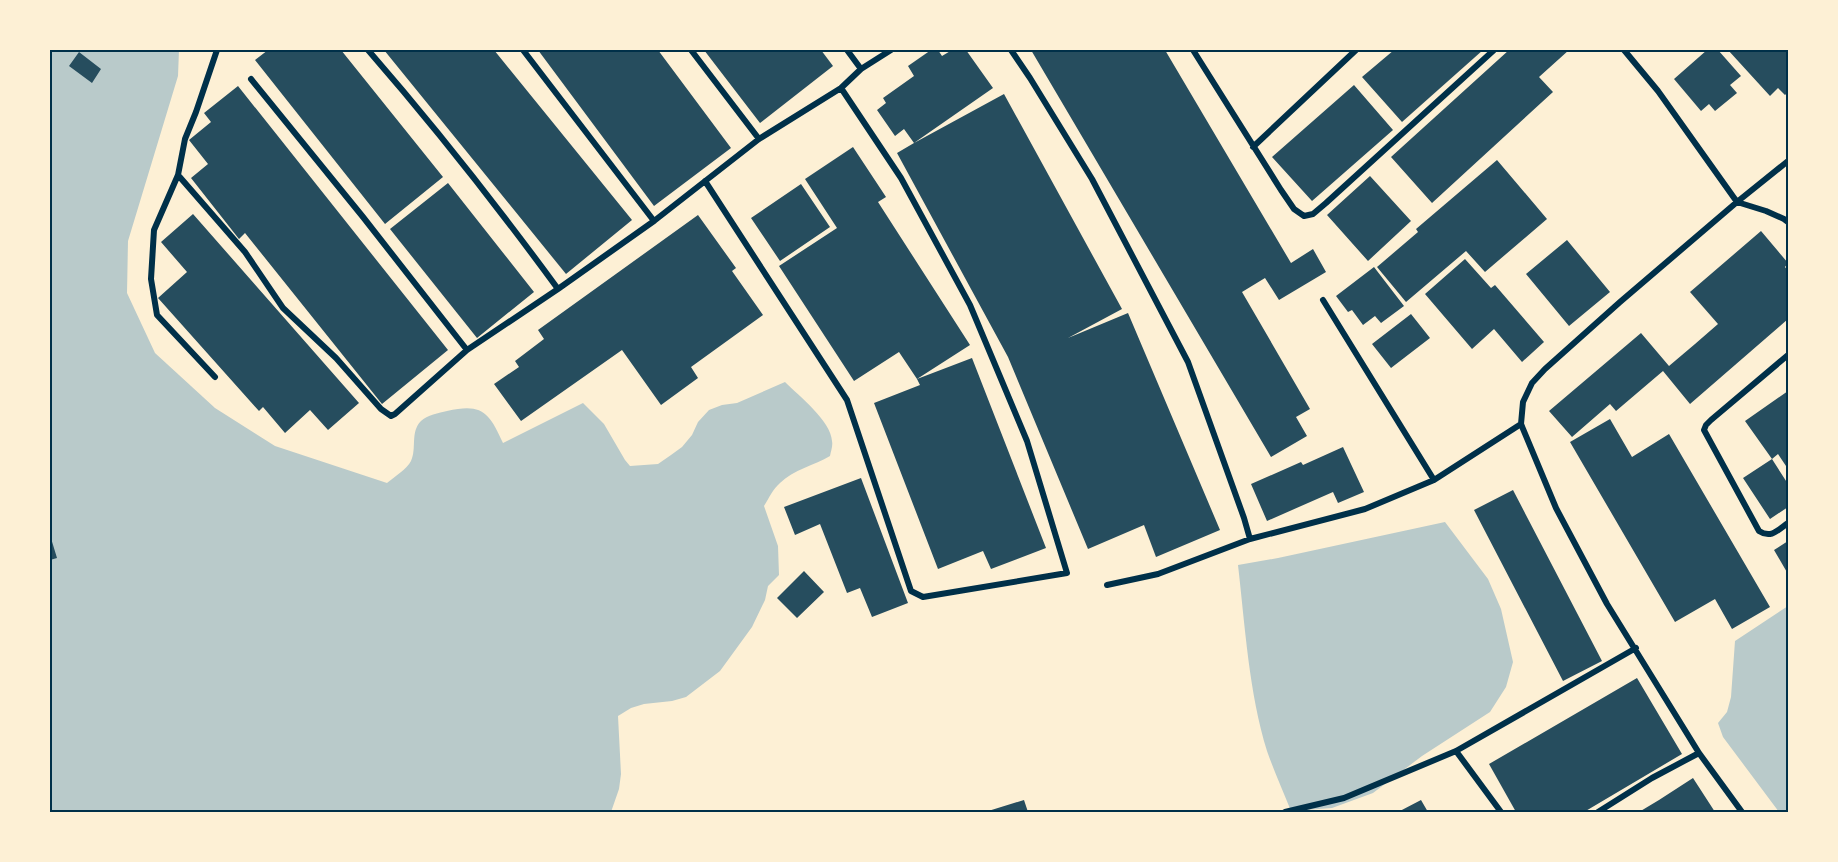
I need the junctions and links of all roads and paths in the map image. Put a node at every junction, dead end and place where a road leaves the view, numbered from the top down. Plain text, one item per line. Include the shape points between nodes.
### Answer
1 (218, 50) edge
2 (368, 50) edge
3 (523, 50) edge
4 (691, 50) edge
5 (847, 50) edge
6 (891, 50) edge
7 (1011, 50) edge
8 (1193, 50) edge
9 (1356, 50) edge
10 (1494, 50) edge
11 (1624, 50) edge
12 (861, 69) junction
13 (251, 79) dead end
14 (841, 88) junction
15 (759, 139) junction
16 (1253, 147) junction
17 (1788, 161) edge
18 (178, 175) junction
19 (705, 182) junction
20 (1737, 202) junction
21 (654, 221) junction
22 (1788, 222) edge
23 (558, 289) junction
24 (1323, 300) dead end
25 (467, 350) junction
26 (1788, 355) edge
27 (215, 377) dead end
28 (1521, 424) junction
29 (1434, 480) junction
30 (1788, 523) edge
31 (1250, 539) junction
32 (1107, 585) dead end
33 (1636, 648) junction
34 (1456, 751) junction
35 (1699, 753) junction
36 (1285, 813) edge
37 (1501, 813) edge
38 (1598, 813) edge
39 (1742, 813) edge

1 - 18 street via 185,139
2 - 23 street via 433,125
3 - 21 street
4 - 15 street
5 - 12 street
6 - 12 street
7 - 31 street via 1092,179 1188,362
8 - 16 street
9 - 16 street
10 - 16 street via 1313,214 1304,216 1294,209
11 - 20 street
12 - 14 street
13 - 25 street
14 - 15 street
14 - 19 street via 900,178 970,305 1027,441 1067,573 923,597 911,591 847,400
15 - 19 street
17 - 20 street
18 - 25 street via 245,252 283,308 391,416
18 - 27 street via 154,231 151,279 157,315
19 - 21 street
20 - 22 street
20 - 28 street via 1545,369 1532,383 1523,402
21 - 23 street
23 - 25 street
24 - 29 street
26 - 30 street via 1704,430 1759,531 1771,535
28 - 29 street
28 - 33 street via 1556,508 1607,604
29 - 31 street via 1365,509
31 - 32 street via 1158,574
33 - 34 street
33 - 35 street
34 - 36 street via 1344,798
34 - 37 street
35 - 38 street
35 - 39 street

